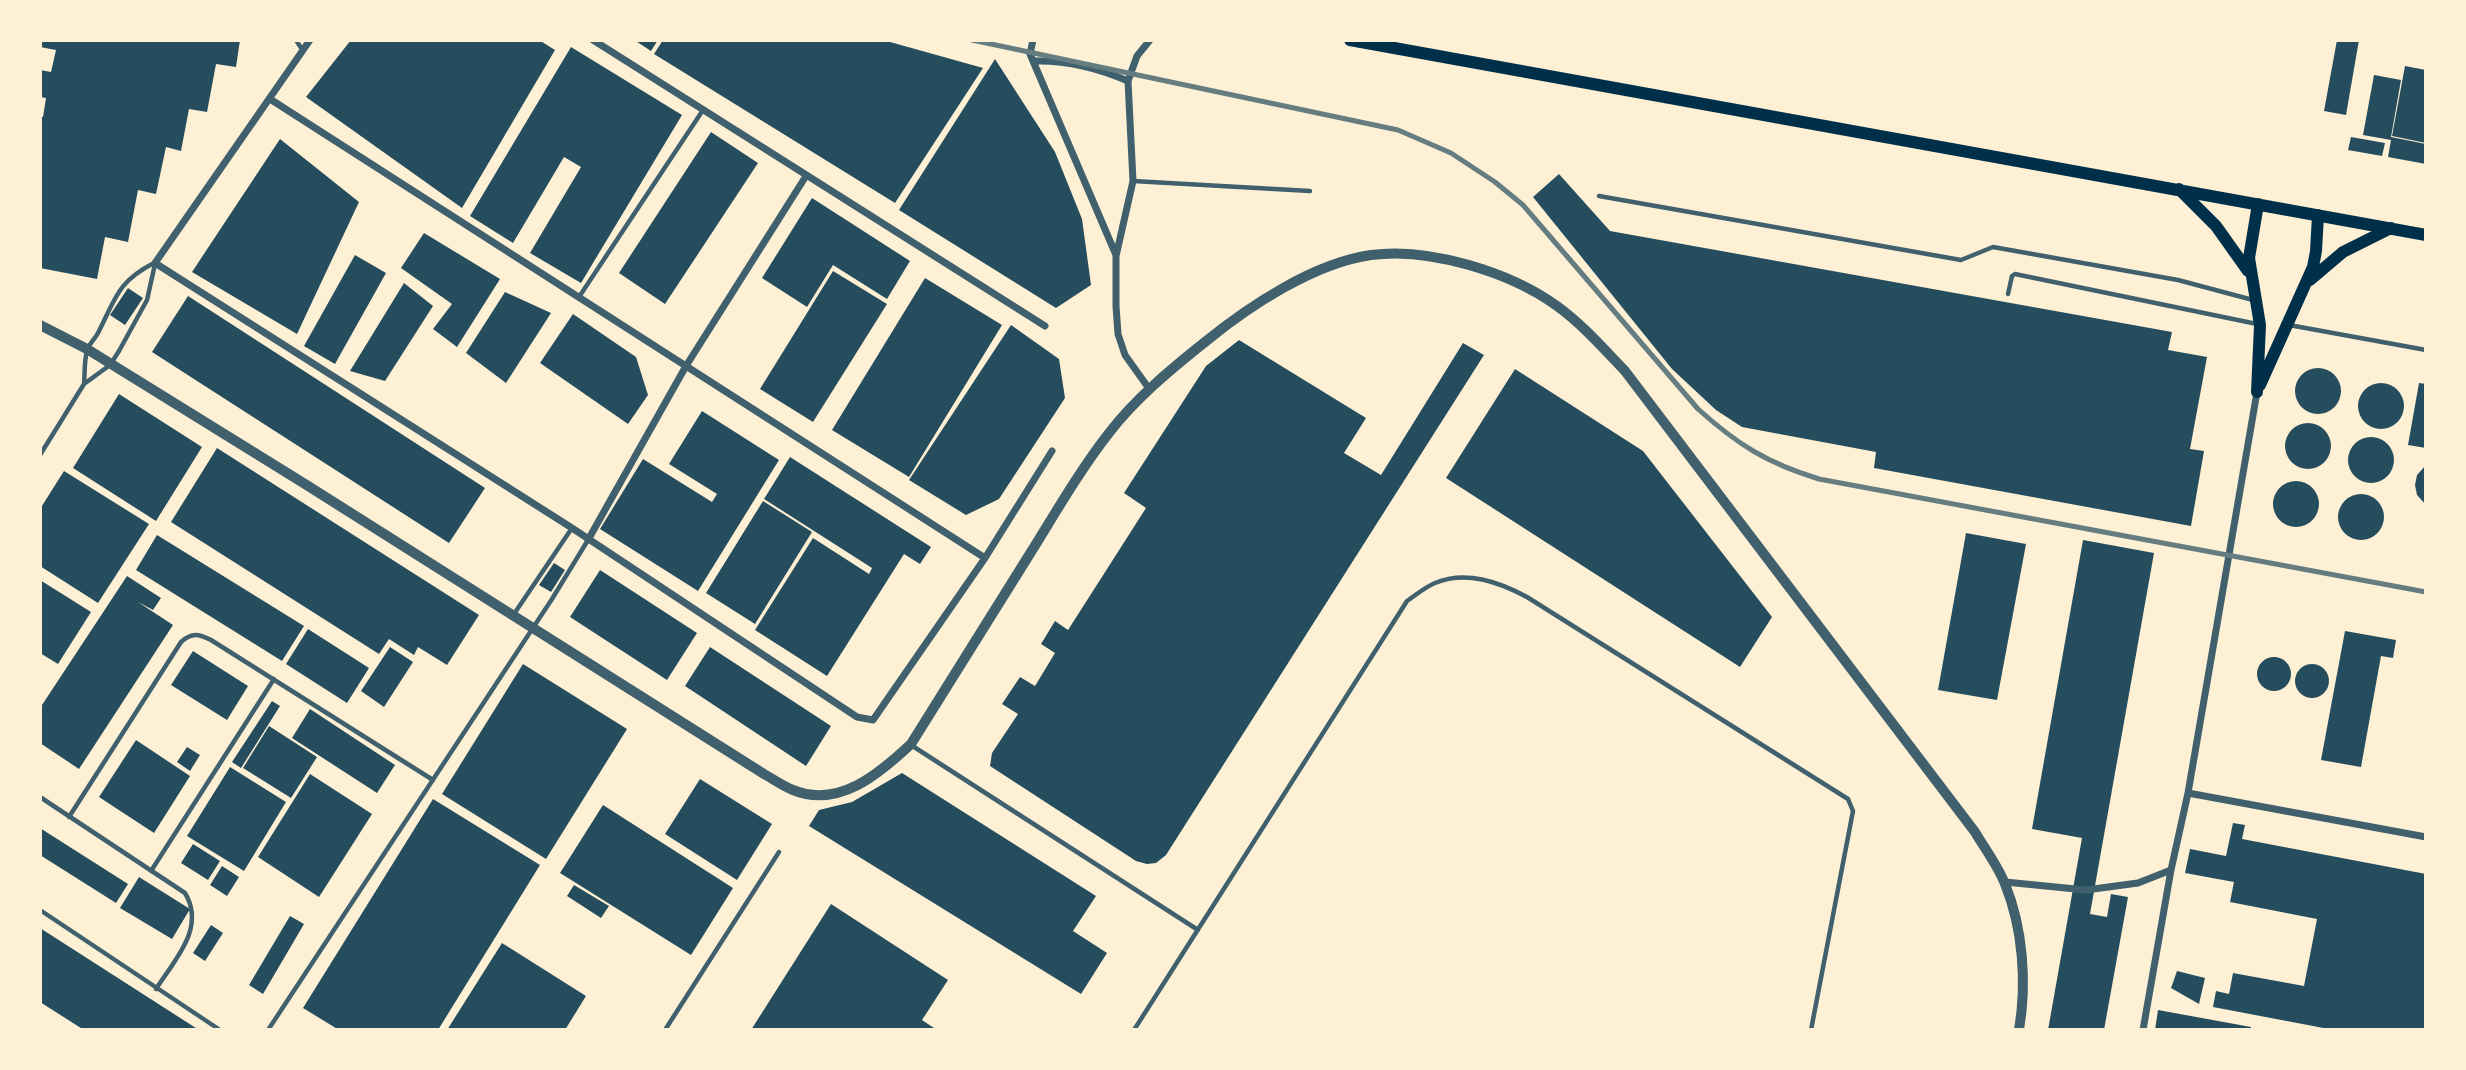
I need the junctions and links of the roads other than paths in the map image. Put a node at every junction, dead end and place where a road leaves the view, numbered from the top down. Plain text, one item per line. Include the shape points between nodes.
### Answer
1 (296, 40) edge
2 (304, 40) edge
3 (310, 40) edge
4 (593, 40) edge
5 (1023, 40) edge
6 (1150, 40) edge
7 (1350, 40) edge
8 (1032, 44) edge
9 (303, 51) junction
10 (1034, 61) junction
11 (1128, 81) junction
12 (270, 99) junction
13 (703, 110) junction
14 (806, 176) junction
15 (1133, 181) junction
16 (2178, 189) junction
17 (1310, 191) dead end
18 (1600, 196) dead end
19 (2258, 204) junction
20 (2318, 215) junction
21 (2391, 229) junction
22 (2426, 235) edge
23 (1116, 256) junction
24 (155, 263) junction
25 (2251, 276) junction
26 (2305, 285) junction
27 (2008, 294) dead end
28 (579, 297) junction
29 (2257, 301) junction
30 (40, 325) edge
31 (2260, 325) junction
32 (2287, 325) junction
33 (1045, 326) dead end
34 (87, 349) junction
35 (2426, 350) edge
36 (110, 365) junction
37 (686, 366) junction
38 (84, 384) junction
39 (1150, 390) junction
40 (2257, 392) junction
41 (1052, 450) dead end
42 (40, 456) edge
43 (572, 528) junction
44 (588, 540) junction
45 (985, 558) junction
46 (513, 615) junction
47 (534, 627) junction
48 (274, 679) junction
49 (911, 744) junction
50 (433, 780) junction
51 (2188, 793) junction
52 (40, 797) edge
53 (69, 817) junction
54 (2426, 837) edge
55 (779, 852) dead end
56 (2171, 870) junction
57 (151, 872) junction
58 (2005, 882) junction
59 (40, 910) edge
60 (1198, 930) junction
61 (156, 989) junction
62 (220, 1030) edge
63 (268, 1030) edge
64 (665, 1030) edge
65 (1134, 1030) edge
66 (1811, 1030) edge
67 (2019, 1030) edge
68 (2143, 1030) edge

1 - 9 lane
2 - 9 street
3 - 9 street
4 - 13 street
5 - 8 street
6 - 11 street via 1137,55
7 - 16 main road
8 - 10 street
9 - 12 street
10 - 11 street via 1092,68
10 - 23 street
11 - 15 street
12 - 24 street
12 - 28 street
13 - 14 street
13 - 28 lane
14 - 33 street
14 - 37 street
15 - 17 lane
15 - 23 street
16 - 19 main road
16 - 25 main road via 2216,226
18 - 29 lane via 1961,260 1993,247 2178,280
19 - 20 main road
19 - 25 main road via 2250,243
20 - 21 main road
20 - 26 main road via 2313,267
21 - 22 main road
21 - 26 main road via 2343,252
23 - 39 street via 1118,334 1125,355
24 - 34 lane via 123,285
24 - 36 lane via 146,300
24 - 43 street
25 - 29 main road
26 - 32 main road
27 - 31 lane via 2015,275
28 - 37 street
29 - 31 main road
30 - 34 street
31 - 40 main road
32 - 35 lane
32 - 40 main road
34 - 36 street
34 - 38 lane
36 - 38 lane
36 - 46 street
37 - 44 street
37 - 45 street
38 - 42 lane
39 - 49 street via 1110,431 1077,478
39 - 58 street via 1229,322 1277,291 1325,268 1371,255 1422,256 1468,266 1512,281 1556,305 1625,372 1975,832
40 - 51 street
41 - 45 street
43 - 44 street
43 - 46 lane
44 - 45 street via 857,716 873,720
44 - 47 lane
46 - 47 street
47 - 49 street via 794,791 824,795 854,788
47 - 50 lane
48 - 50 lane
48 - 53 lane via 204,636 189,636
48 - 57 lane
49 - 60 lane
50 - 63 lane
51 - 54 street
51 - 56 street
52 - 53 lane
53 - 57 lane
55 - 64 lane
56 - 58 street via 2138,883 2086,890
56 - 68 street
57 - 61 lane via 185,893 193,917 191,931
58 - 67 street via 2017,917
59 - 61 lane
60 - 65 lane
60 - 66 lane via 1407,601 1434,583 1460,576 1497,583 1527,597 1848,799 1853,811
61 - 62 lane

